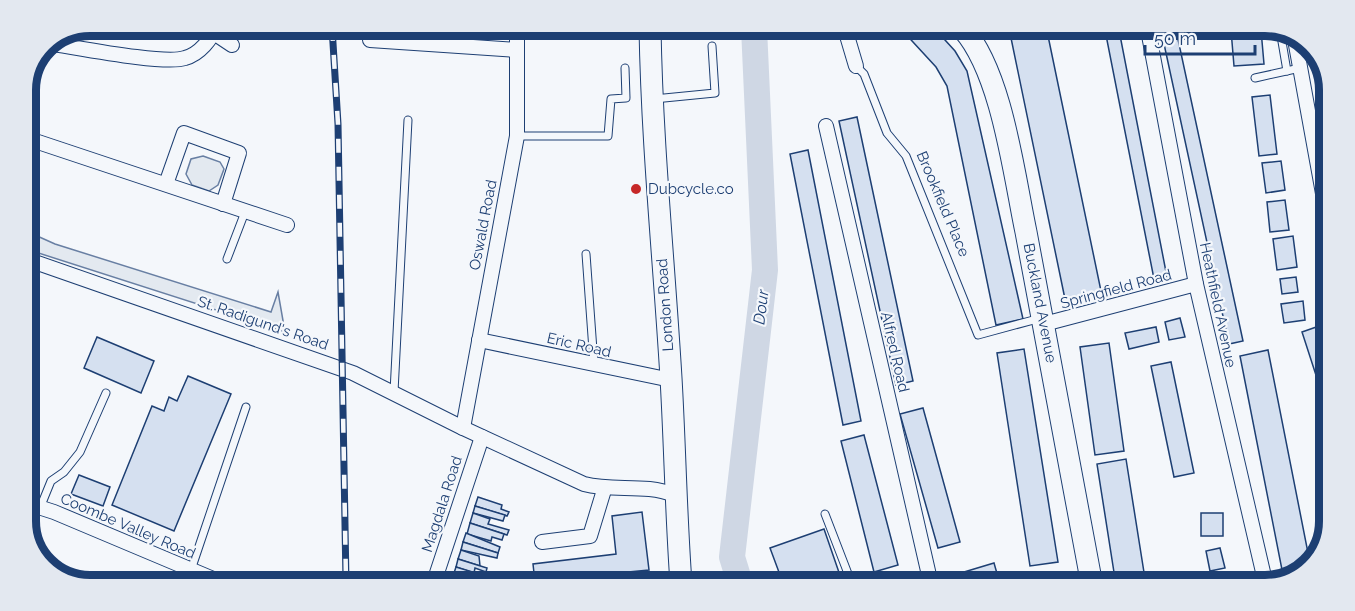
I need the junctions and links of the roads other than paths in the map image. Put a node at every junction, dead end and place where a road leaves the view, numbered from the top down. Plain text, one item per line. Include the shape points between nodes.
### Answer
1 (211, 36) edge
2 (222, 36) edge
3 (517, 36) edge
4 (650, 36) edge
5 (847, 36) edge
6 (971, 36) edge
7 (1149, 36) edge
8 (1283, 39) edge
9 (370, 40) dead end
10 (1294, 44) edge
11 (60, 45) edge
12 (232, 45) dead end
13 (712, 46) dead end
14 (517, 50) junction
15 (856, 66) joint
16 (625, 68) dead end
17 (1294, 69) junction
18 (1255, 78) dead end
19 (652, 99) junction
20 (408, 120) dead end
21 (826, 126) dead end
22 (517, 136) junction
23 (36, 141) edge
24 (1319, 181) edge
25 (166, 184) junction
26 (223, 204) junction
27 (245, 212) junction
28 (287, 225) dead end
29 (586, 254) dead end
30 (227, 259) dead end
31 (36, 263) edge
32 (1196, 284) junction
33 (1044, 321) junction
34 (479, 340) junction
35 (594, 364) junction
36 (671, 380) junction
37 (394, 392) junction
38 (106, 393) dead end
39 (246, 407) dead end
40 (463, 428) junction
41 (482, 437) junction
42 (604, 489) junction
43 (674, 495) junction
44 (36, 507) edge
45 (40, 508) junction
46 (825, 514) dead end
47 (542, 542) dead end
48 (191, 570) junction
49 (203, 575) edge
50 (437, 575) edge
51 (680, 575) edge
52 (849, 575) edge
53 (929, 575) edge
54 (1090, 575) edge
55 (1264, 575) edge

1 - 11 street via 199,51 184,59
2 - 12 street
3 - 14 street, Oswald Road
4 - 19 main road, London Road
5 - 15 street, Brookfield Place
6 - 33 main road, Buckland Avenue via 991,80 1008,143
7 - 32 street, Heathfield Avenue
8 - 17 lane
9 - 14 street
10 - 17 street
13 - 19 lane via 715,93
14 - 22 street, Oswald Road
15 - 33 lane, Brookfield Place via 864,74 887,133 906,156 978,335
16 - 22 lane via 626,98 611,99 608,136
17 - 18 lane
17 - 24 street
19 - 36 main road, London Road
20 - 37 lane
21 - 53 street, Alfred Road
22 - 34 street, Oswald Road
23 - 25 street
25 - 26 street
25 - 26 street via 184,133 239,153
26 - 27 street
27 - 28 street
27 - 30 lane
29 - 35 lane
31 - 37 street, St. Radigund's Road via 305,354
32 - 33 street, Springfield Road
32 - 55 street, Heathfield Avenue
33 - 54 main road, Buckland Avenue
34 - 35 street, Eric Road
34 - 40 street, Oswald Road
35 - 36 street, Eric Road
36 - 43 main road, London Road
37 - 40 street, St. Radigund's Road
38 - 45 lane via 80,452 51,481
39 - 48 lane
40 - 41 street, St. Radigund's Road
41 - 42 street, St. Radigund's Road via 563,476
41 - 50 street, Magdala Road
42 - 43 street, St. Radigund's Road via 653,488
42 - 47 street via 590,536
43 - 51 main road, London Road
44 - 45 street, Coombe Valley Road
45 - 48 street, Coombe Valley Road
46 - 52 lane
48 - 49 street, Coombe Valley Road

